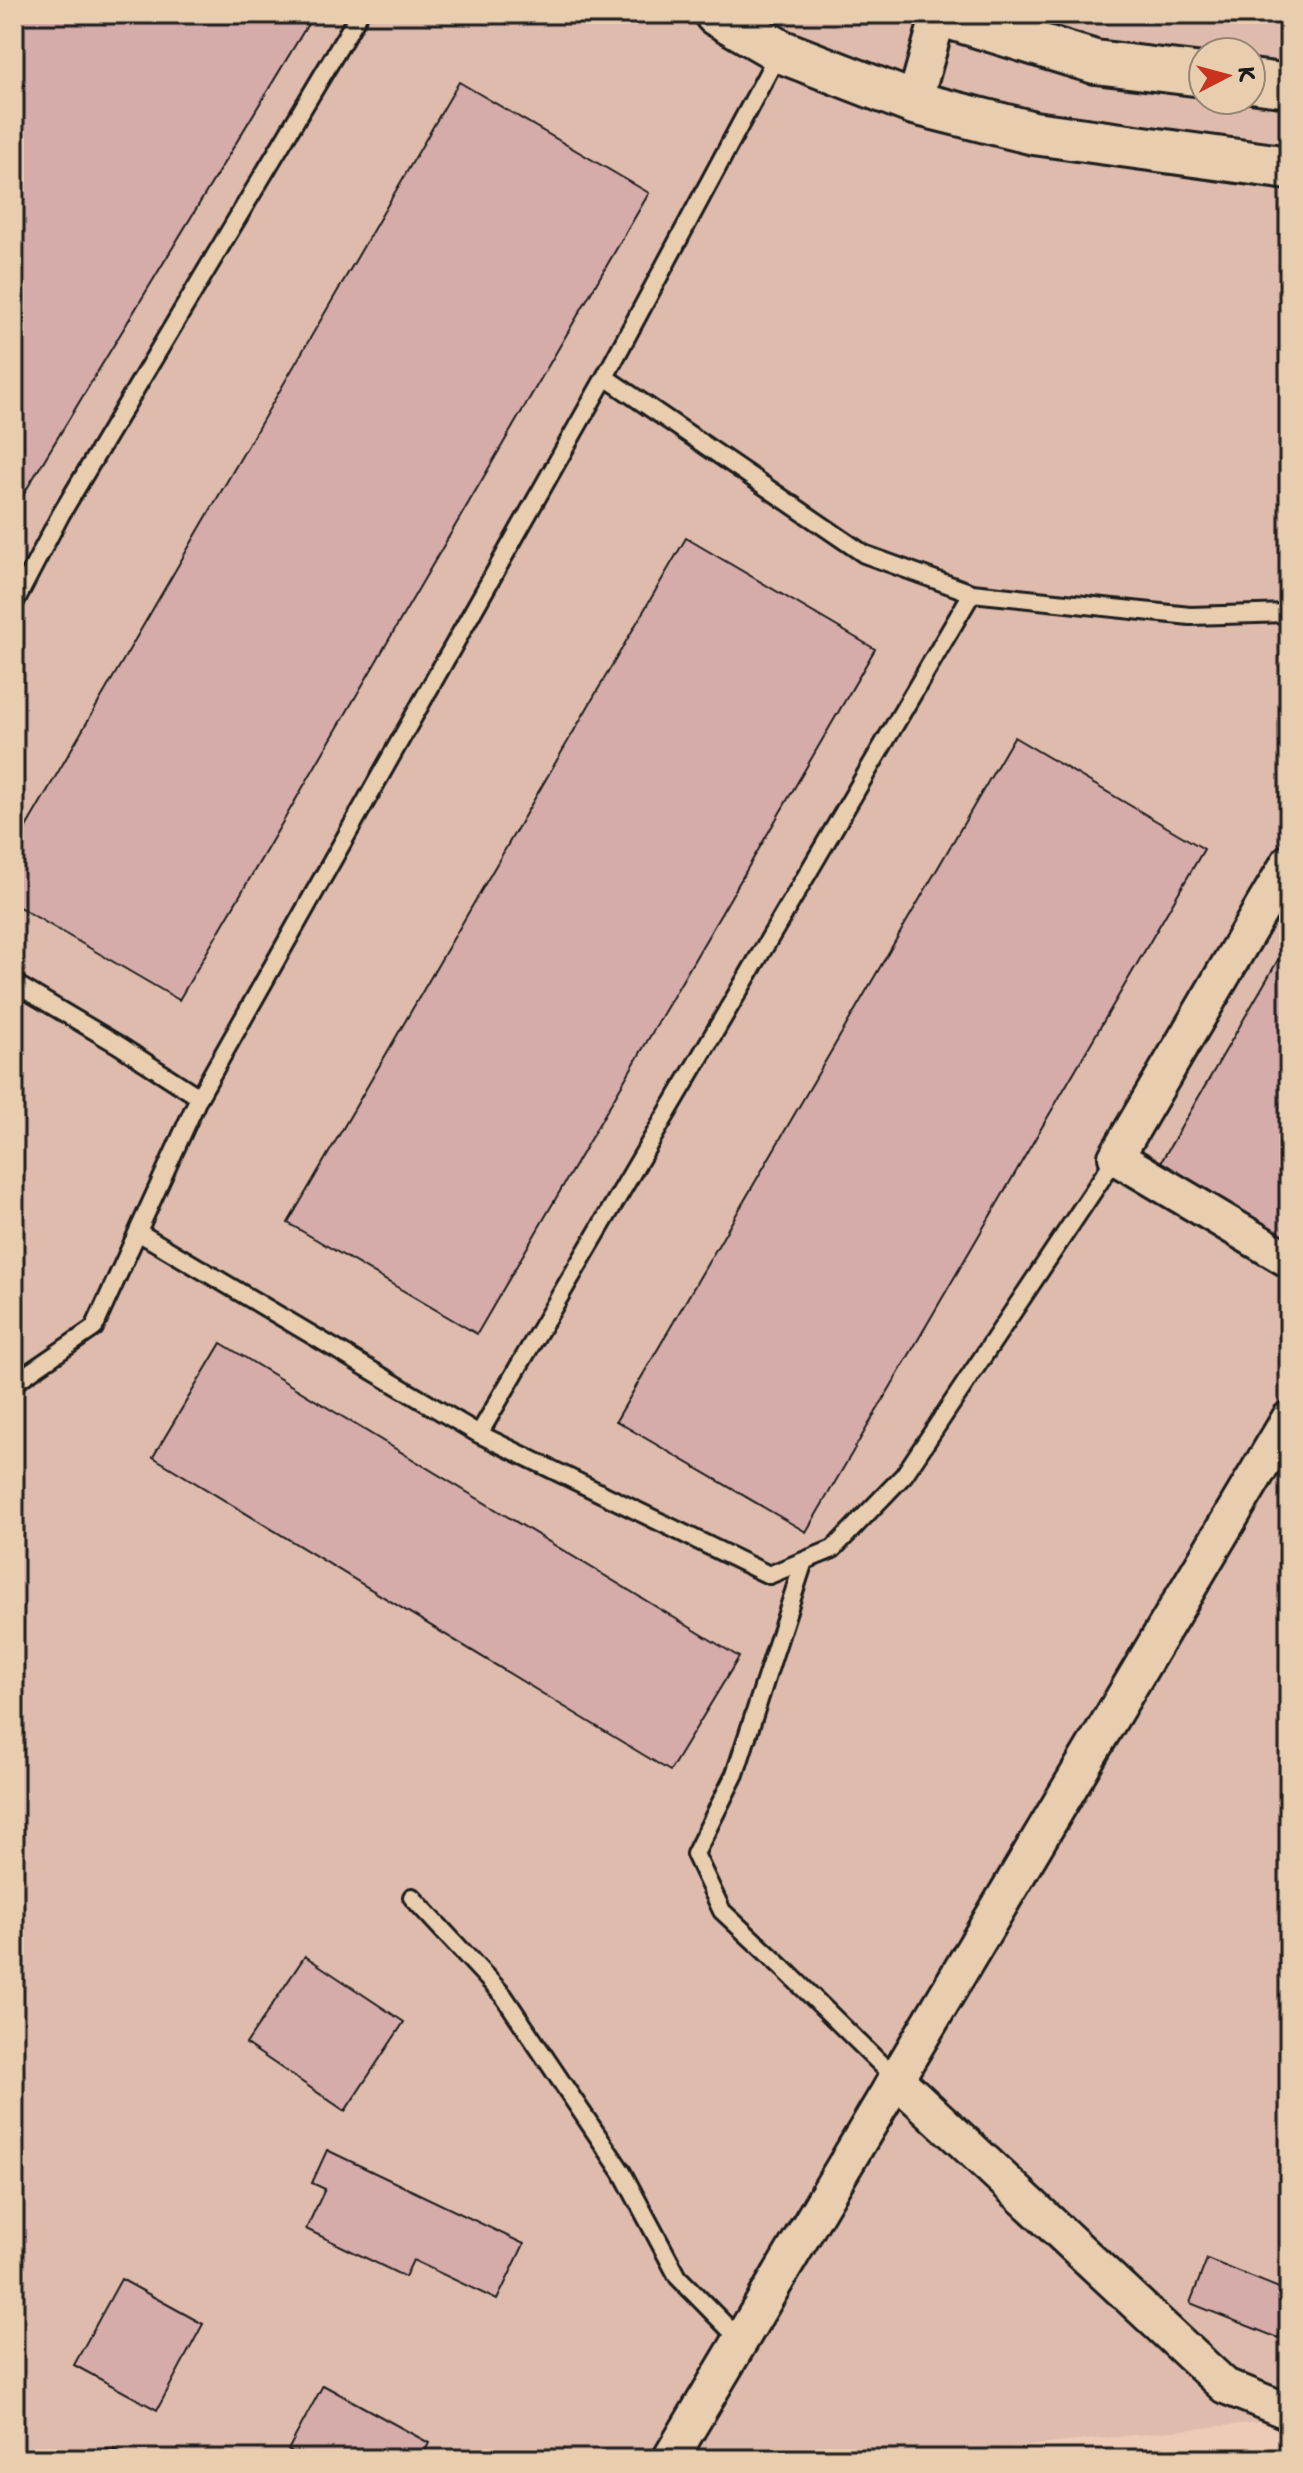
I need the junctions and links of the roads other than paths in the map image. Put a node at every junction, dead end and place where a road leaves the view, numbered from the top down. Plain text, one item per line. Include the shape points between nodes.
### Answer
1 (359, 14) edge
2 (716, 14) edge
3 (939, 14) edge
4 (780, 51) junction
5 (1187, 73) edge
6 (1267, 83) edge
7 (1289, 86) edge
8 (914, 103) junction
9 (1289, 168) edge
10 (605, 377) junction
11 (21, 572) edge
12 (972, 593) junction
13 (14, 604) edge
14 (1289, 613) edge
15 (1289, 862) edge
16 (14, 983) edge
17 (199, 1097) junction
18 (1116, 1157) junction
19 (138, 1232) junction
20 (1289, 1260) edge
21 (14, 1383) edge
22 (1289, 1419) edge
23 (479, 1434) junction
24 (804, 1561) junction
25 (412, 1897) dead end
26 (896, 2079) junction
27 (740, 2340) junction
28 (1289, 2412) edge
29 (670, 2459) edge

1 - 11 lane via 61,514
2 - 4 street
3 - 5 street via 1095,62
3 - 8 street
4 - 8 street
4 - 10 lane
6 - 7 street
8 - 9 street via 1034,133
10 - 12 lane via 864,554
10 - 17 lane
11 - 13 lane
12 - 14 lane via 1190,616
12 - 23 lane
15 - 18 street
16 - 17 lane
17 - 19 lane
18 - 20 street
18 - 24 lane via 904,1475 833,1549
19 - 21 lane via 94,1328
19 - 23 lane
22 - 26 street
23 - 24 lane via 769,1575
24 - 26 lane via 735,1774 695,1854 722,1911
25 - 27 lane via 503,1995 622,2172 678,2277
26 - 27 street
26 - 28 street via 1225,2386
27 - 29 street

